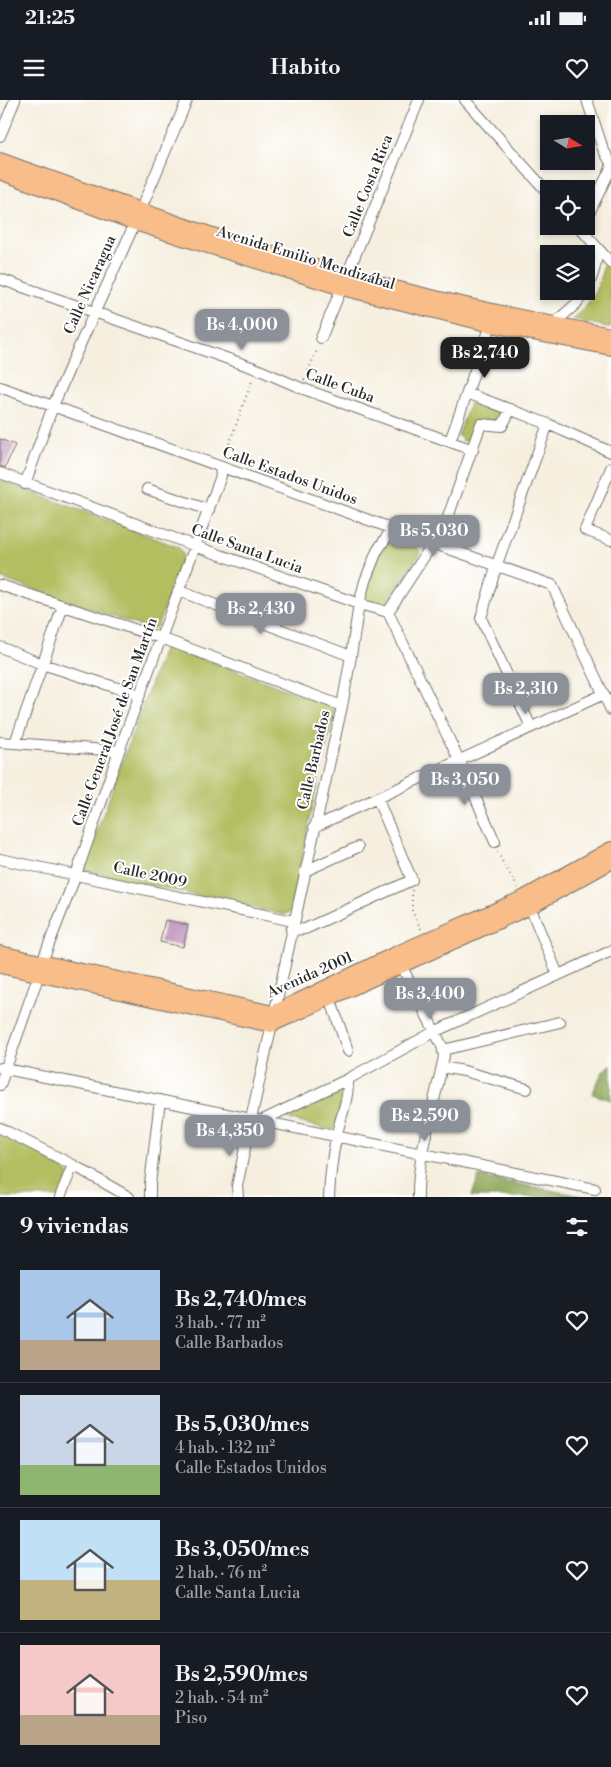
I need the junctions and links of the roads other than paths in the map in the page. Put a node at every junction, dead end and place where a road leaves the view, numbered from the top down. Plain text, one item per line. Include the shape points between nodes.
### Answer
1 (15, 100) edge
2 (187, 100) edge
3 (419, 100) edge
4 (465, 100) edge
5 (588, 100) edge
6 (0, 136) edge
7 (0, 160) edge
8 (611, 163) edge
9 (611, 168) edge
10 (0, 172) edge
11 (540, 184) edge
12 (595, 201) edge
13 (137, 217) junction
14 (587, 235) edge
15 (597, 248) junction
16 (611, 263) edge
17 (595, 268) edge
18 (0, 279) edge
19 (345, 282) junction
20 (579, 300) edge
21 (93, 313) junction
22 (492, 318) junction
23 (550, 330) junction
24 (611, 335) edge
25 (321, 338) road end
26 (611, 348) edge
27 (0, 387) edge
28 (467, 393) junction
29 (53, 406) junction
30 (511, 409) junction
31 (548, 424) junction
32 (450, 441) junction
33 (473, 450) junction
34 (611, 452) edge
35 (220, 466) junction
36 (611, 468) edge
37 (0, 473) edge
38 (26, 484) junction
39 (147, 489) dead end
40 (209, 510) junction
41 (392, 529) junction
42 (611, 540) edge
43 (436, 544) junction
44 (195, 546) junction
45 (497, 564) junction
46 (0, 585) edge
47 (179, 591) junction
48 (359, 604) junction
49 (63, 606) junction
50 (388, 612) junction
51 (161, 638) junction
52 (0, 647) edge
53 (352, 656) junction
54 (42, 664) junction
55 (607, 693) edge
56 (140, 695) junction
57 (342, 706) junction
58 (611, 710) edge
59 (531, 727) junction
60 (0, 742) edge
61 (15, 743) junction
62 (119, 751) junction
63 (459, 760) junction
64 (377, 798) junction
65 (314, 827) junction
66 (495, 842) road end
67 (358, 847) dead end
68 (611, 849) edge
69 (0, 859) edge
70 (611, 862) edge
71 (305, 871) junction
72 (76, 875) junction
73 (526, 903) junction
74 (292, 926) junction
75 (611, 951) edge
76 (0, 953) edge
77 (398, 959) junction
78 (0, 966) edge
79 (40, 968) junction
80 (558, 975) junction
81 (330, 998) junction
82 (272, 1019) junction
83 (560, 1022) dead end
84 (434, 1032) junction
85 (443, 1050) junction
86 (348, 1051) dead end
87 (442, 1067) junction
88 (3, 1068) edge
89 (348, 1079) junction
90 (0, 1085) edge
91 (527, 1089) dead end
92 (160, 1100) junction
93 (251, 1119) junction
94 (263, 1120) junction
95 (0, 1128) edge
96 (336, 1137) junction
97 (422, 1154) junction
98 (73, 1166) junction
99 (596, 1189) dead end
100 (60, 1197) edge
101 (129, 1197) edge
102 (150, 1197) edge
103 (238, 1197) edge
104 (329, 1197) edge
105 (418, 1197) edge

1 - 6 street
2 - 13 street, Calle Nicaragua
3 - 19 street, Calle Costa Rica
4 - 11 street
5 - 8 street via 603,149
7 - 13 main road, Avenida Emilio Mendizábal
9 - 12 street
10 - 13 main road, Avenida Emilio Mendizábal
13 - 19 main road, Avenida Emilio Mendizábal via 223,238
13 - 21 street, Calle Nicaragua
14 - 15 street
15 - 16 street
15 - 17 street
18 - 21 street, Calle Cuba
19 - 22 main road, Avenida Emilio Mendizábal
19 - 25 street, Calle Costa Rica
20 - 23 street
21 - 29 street, Calle Nicaragua
21 - 32 street, Calle Cuba via 257,369
22 - 23 main road, Avenida Emilio Mendizábal
22 - 28 street
23 - 24 main road, Avenida Emilio Mendizábal
23 - 26 main road, Avenida Emilio Mendizábal
27 - 29 street, Calle Estados Unidos
28 - 30 street
28 - 32 street
29 - 35 street, Calle Estados Unidos
29 - 38 street, Calle Nicaragua
30 - 31 street
30 - 33 street via 502,426 482,424
31 - 34 street
31 - 45 street
32 - 33 street, Calle Cuba
33 - 43 street
35 - 40 street, Calle General José de San Martín via 221,476
35 - 41 street, Calle Estados Unidos
36 - 42 street via 585,530
37 - 38 street, Calle Santa Lucia
38 - 44 street, Calle Santa Lucia
39 - 40 street
40 - 44 street, Calle General José de San Martín
41 - 43 street, Calle Estados Unidos
41 - 48 street, Calle Barbados via 377,551
43 - 45 street, Calle Estados Unidos
43 - 50 street
44 - 47 street, Calle General José de San Martín
44 - 48 street, Calle Santa Lucia
45 - 55 street, Calle Estados Unidos via 552,585
45 - 59 street via 481,618
46 - 49 street
47 - 51 street, Calle General José de San Martín
47 - 53 street
48 - 50 street, Calle Santa Lucia
48 - 53 street, Calle Barbados
49 - 51 street
49 - 54 street
50 - 63 street
51 - 56 street, Calle General José de San Martín
51 - 57 street
52 - 54 street
53 - 57 street, Calle Barbados
54 - 56 street
54 - 61 street
55 - 58 street, Calle Estados Unidos
55 - 59 street
55 - 63 street
56 - 62 street, Calle General José de San Martín
57 - 65 street, Calle Barbados
59 - 63 street
60 - 61 street
61 - 62 street
62 - 72 street, Calle General José de San Martín
63 - 64 street
63 - 66 street
64 - 65 street
64 - 74 street via 412,880 305,929
65 - 71 street, Calle Barbados
67 - 71 street
68 - 73 main road, Avenida 2001
69 - 72 street, Calle 2009
70 - 73 main road, Avenida 2001
71 - 74 street, Calle Barbados
72 - 74 street, Calle 2009
72 - 79 street, Calle General José de San Martín
73 - 77 main road, Avenida 2001
73 - 77 main road, Avenida 2001 via 426,941
73 - 80 street
74 - 82 street, Calle Barbados
75 - 80 street
76 - 79 main road, Avenida 2001
77 - 81 main road, Avenida 2001
77 - 82 main road, Avenida 2001
77 - 84 street
78 - 79 main road, Avenida 2001
79 - 82 main road, Avenida 2001
79 - 88 street, Calle General José de San Martín
80 - 84 street
81 - 82 main road, Avenida 2001
81 - 86 street
82 - 93 street, Calle Barbados
83 - 85 street
84 - 85 street
84 - 89 street
85 - 87 street
87 - 91 street via 464,1070
87 - 97 street
88 - 90 street, Calle General José de San Martín
88 - 92 street
89 - 94 street
89 - 96 street via 348,1092
92 - 93 street
92 - 102 street
93 - 94 street
93 - 103 street, Calle Barbados via 237,1186
94 - 96 street
95 - 98 street
96 - 97 street
96 - 104 street
97 - 99 street
97 - 105 street
98 - 100 street
98 - 101 street

